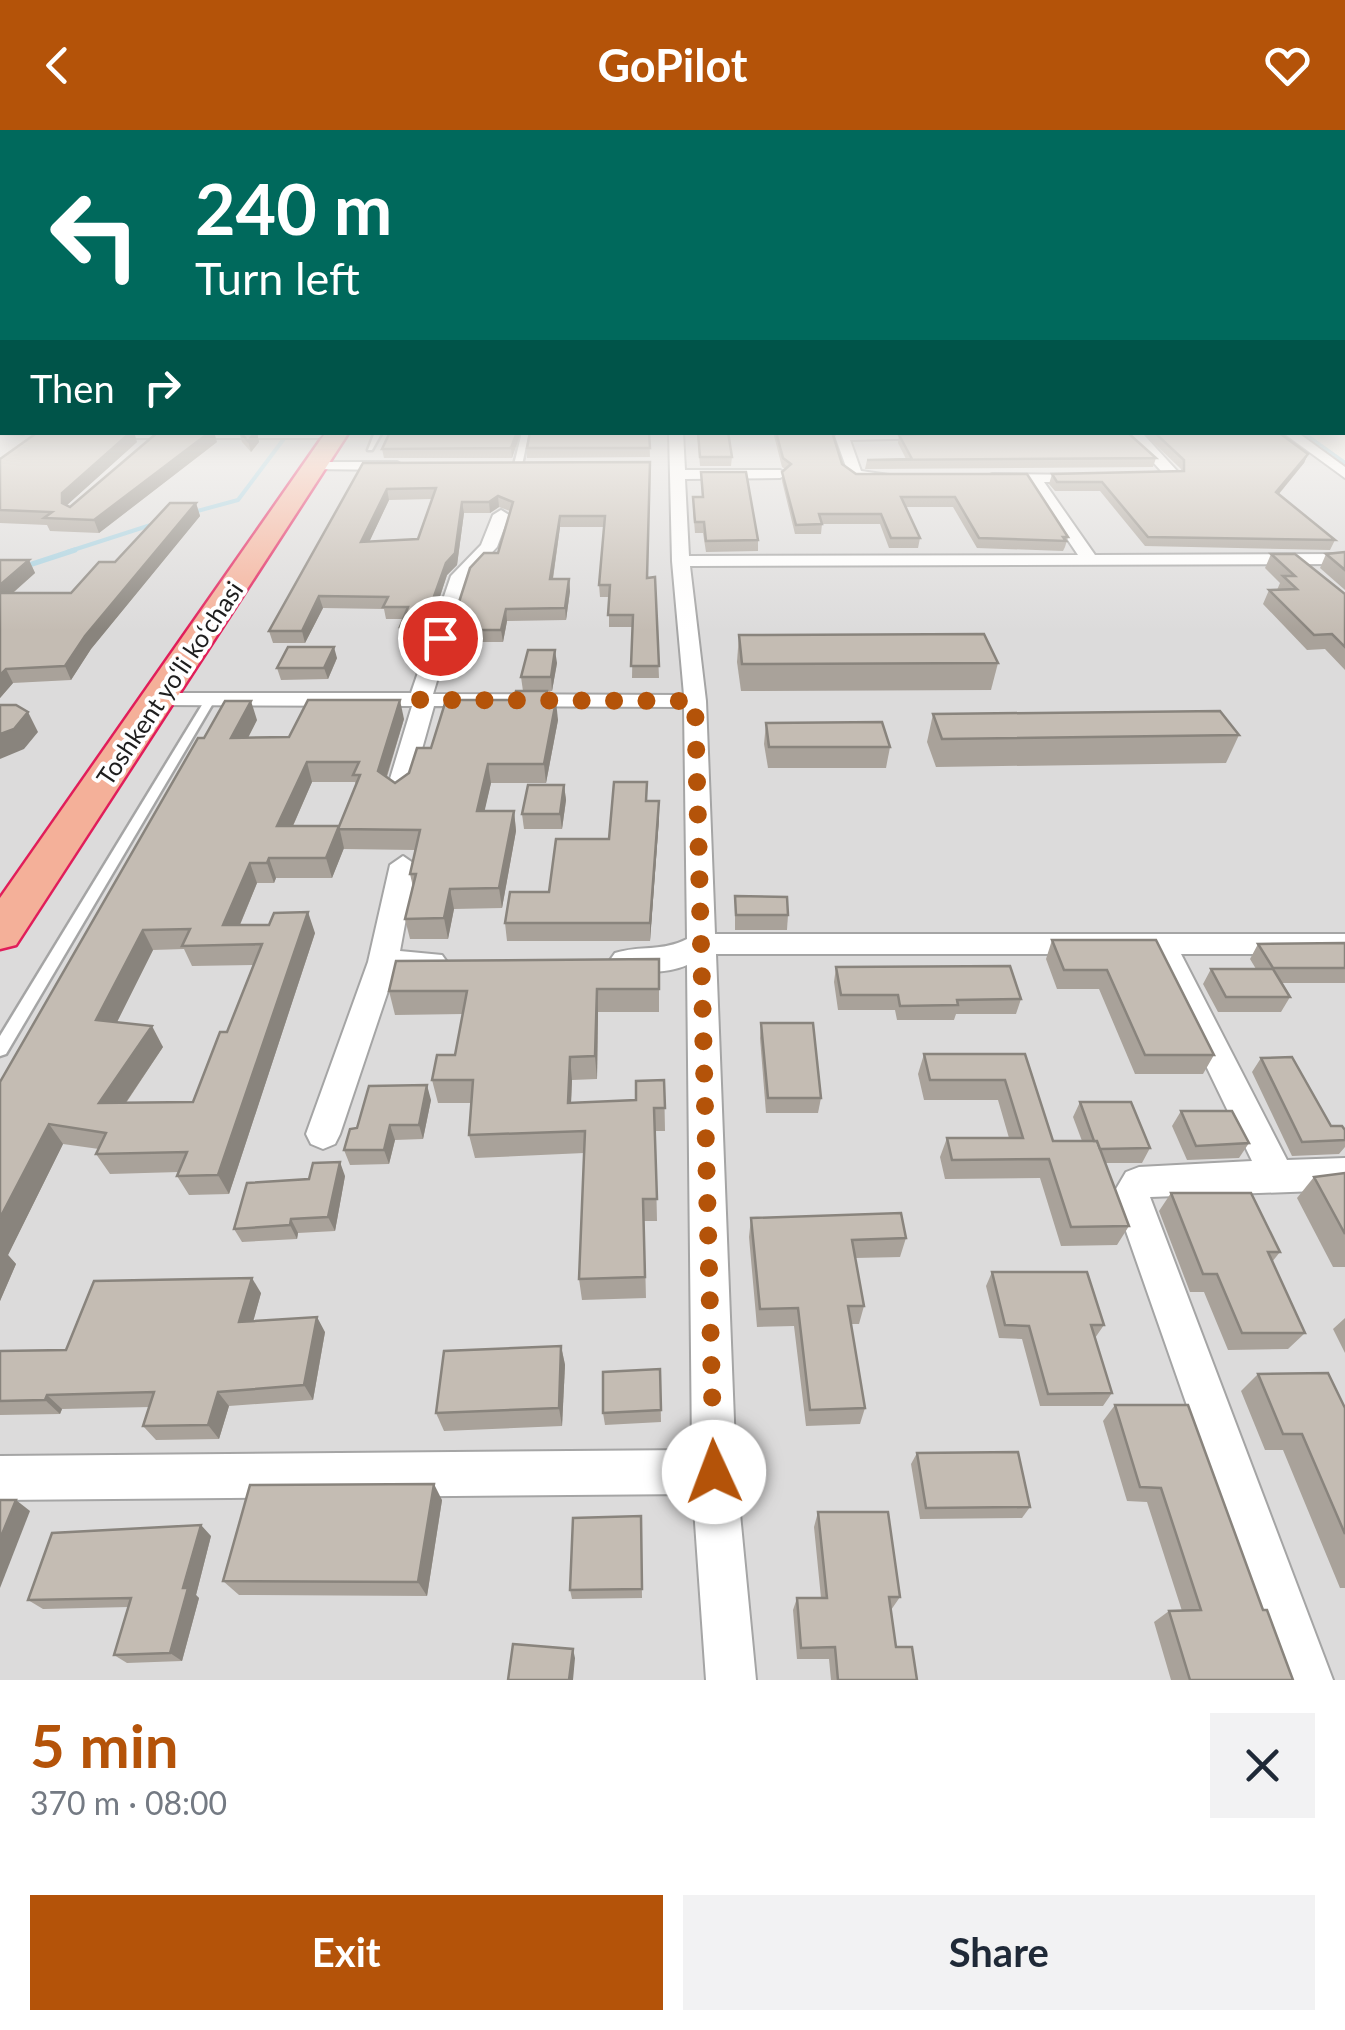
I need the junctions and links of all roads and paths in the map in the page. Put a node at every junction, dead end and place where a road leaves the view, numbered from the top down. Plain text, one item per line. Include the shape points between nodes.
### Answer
1 (283, 486) edge
2 (678, 486) edge
3 (1039, 486) edge
4 (501, 515) dead end
5 (1088, 557) junction
6 (1345, 559) edge
7 (1294, 560) junction
8 (681, 561) junction
9 (238, 563) junction
10 (1320, 582) edge
11 (159, 700) junction
12 (210, 700) junction
13 (420, 700) junction
14 (695, 701) junction
15 (398, 792) edge
16 (403, 865) dead end
17 (0, 878) edge
18 (0, 933) edge
19 (701, 944) junction
20 (1160, 944) junction
21 (1345, 944) edge
22 (595, 960) edge
23 (383, 962) junction
24 (460, 962) edge
25 (0, 1050) edge
26 (324, 1134) dead end
27 (1345, 1174) edge
28 (1277, 1176) junction
29 (714, 1472) junction
30 (0, 1478) edge
31 (731, 1680) edge
32 (1308, 1680) edge

1 - 9 highway, Toshkent yo‘li ko‘chasi
2 - 8 street
3 - 5 street
4 - 13 street via 488,548 460,576
5 - 7 street
5 - 8 street
6 - 7 street
7 - 10 street
8 - 14 street
9 - 11 highway, Toshkent yo‘li ko‘chasi
9 - 17 highway, Toshkent yo‘li ko‘chasi
11 - 12 street
11 - 18 highway, Toshkent yo‘li ko‘chasi
12 - 13 street
12 - 25 lane
13 - 14 street
13 - 15 street via 425,710
14 - 19 street
16 - 23 street
19 - 20 street
19 - 22 street via 672,960
19 - 29 street
20 - 21 street
20 - 28 street
23 - 24 street
23 - 26 street
27 - 28 street
28 - 32 street via 1158,1180 1139,1184 1131,1194
29 - 30 street
29 - 31 street

